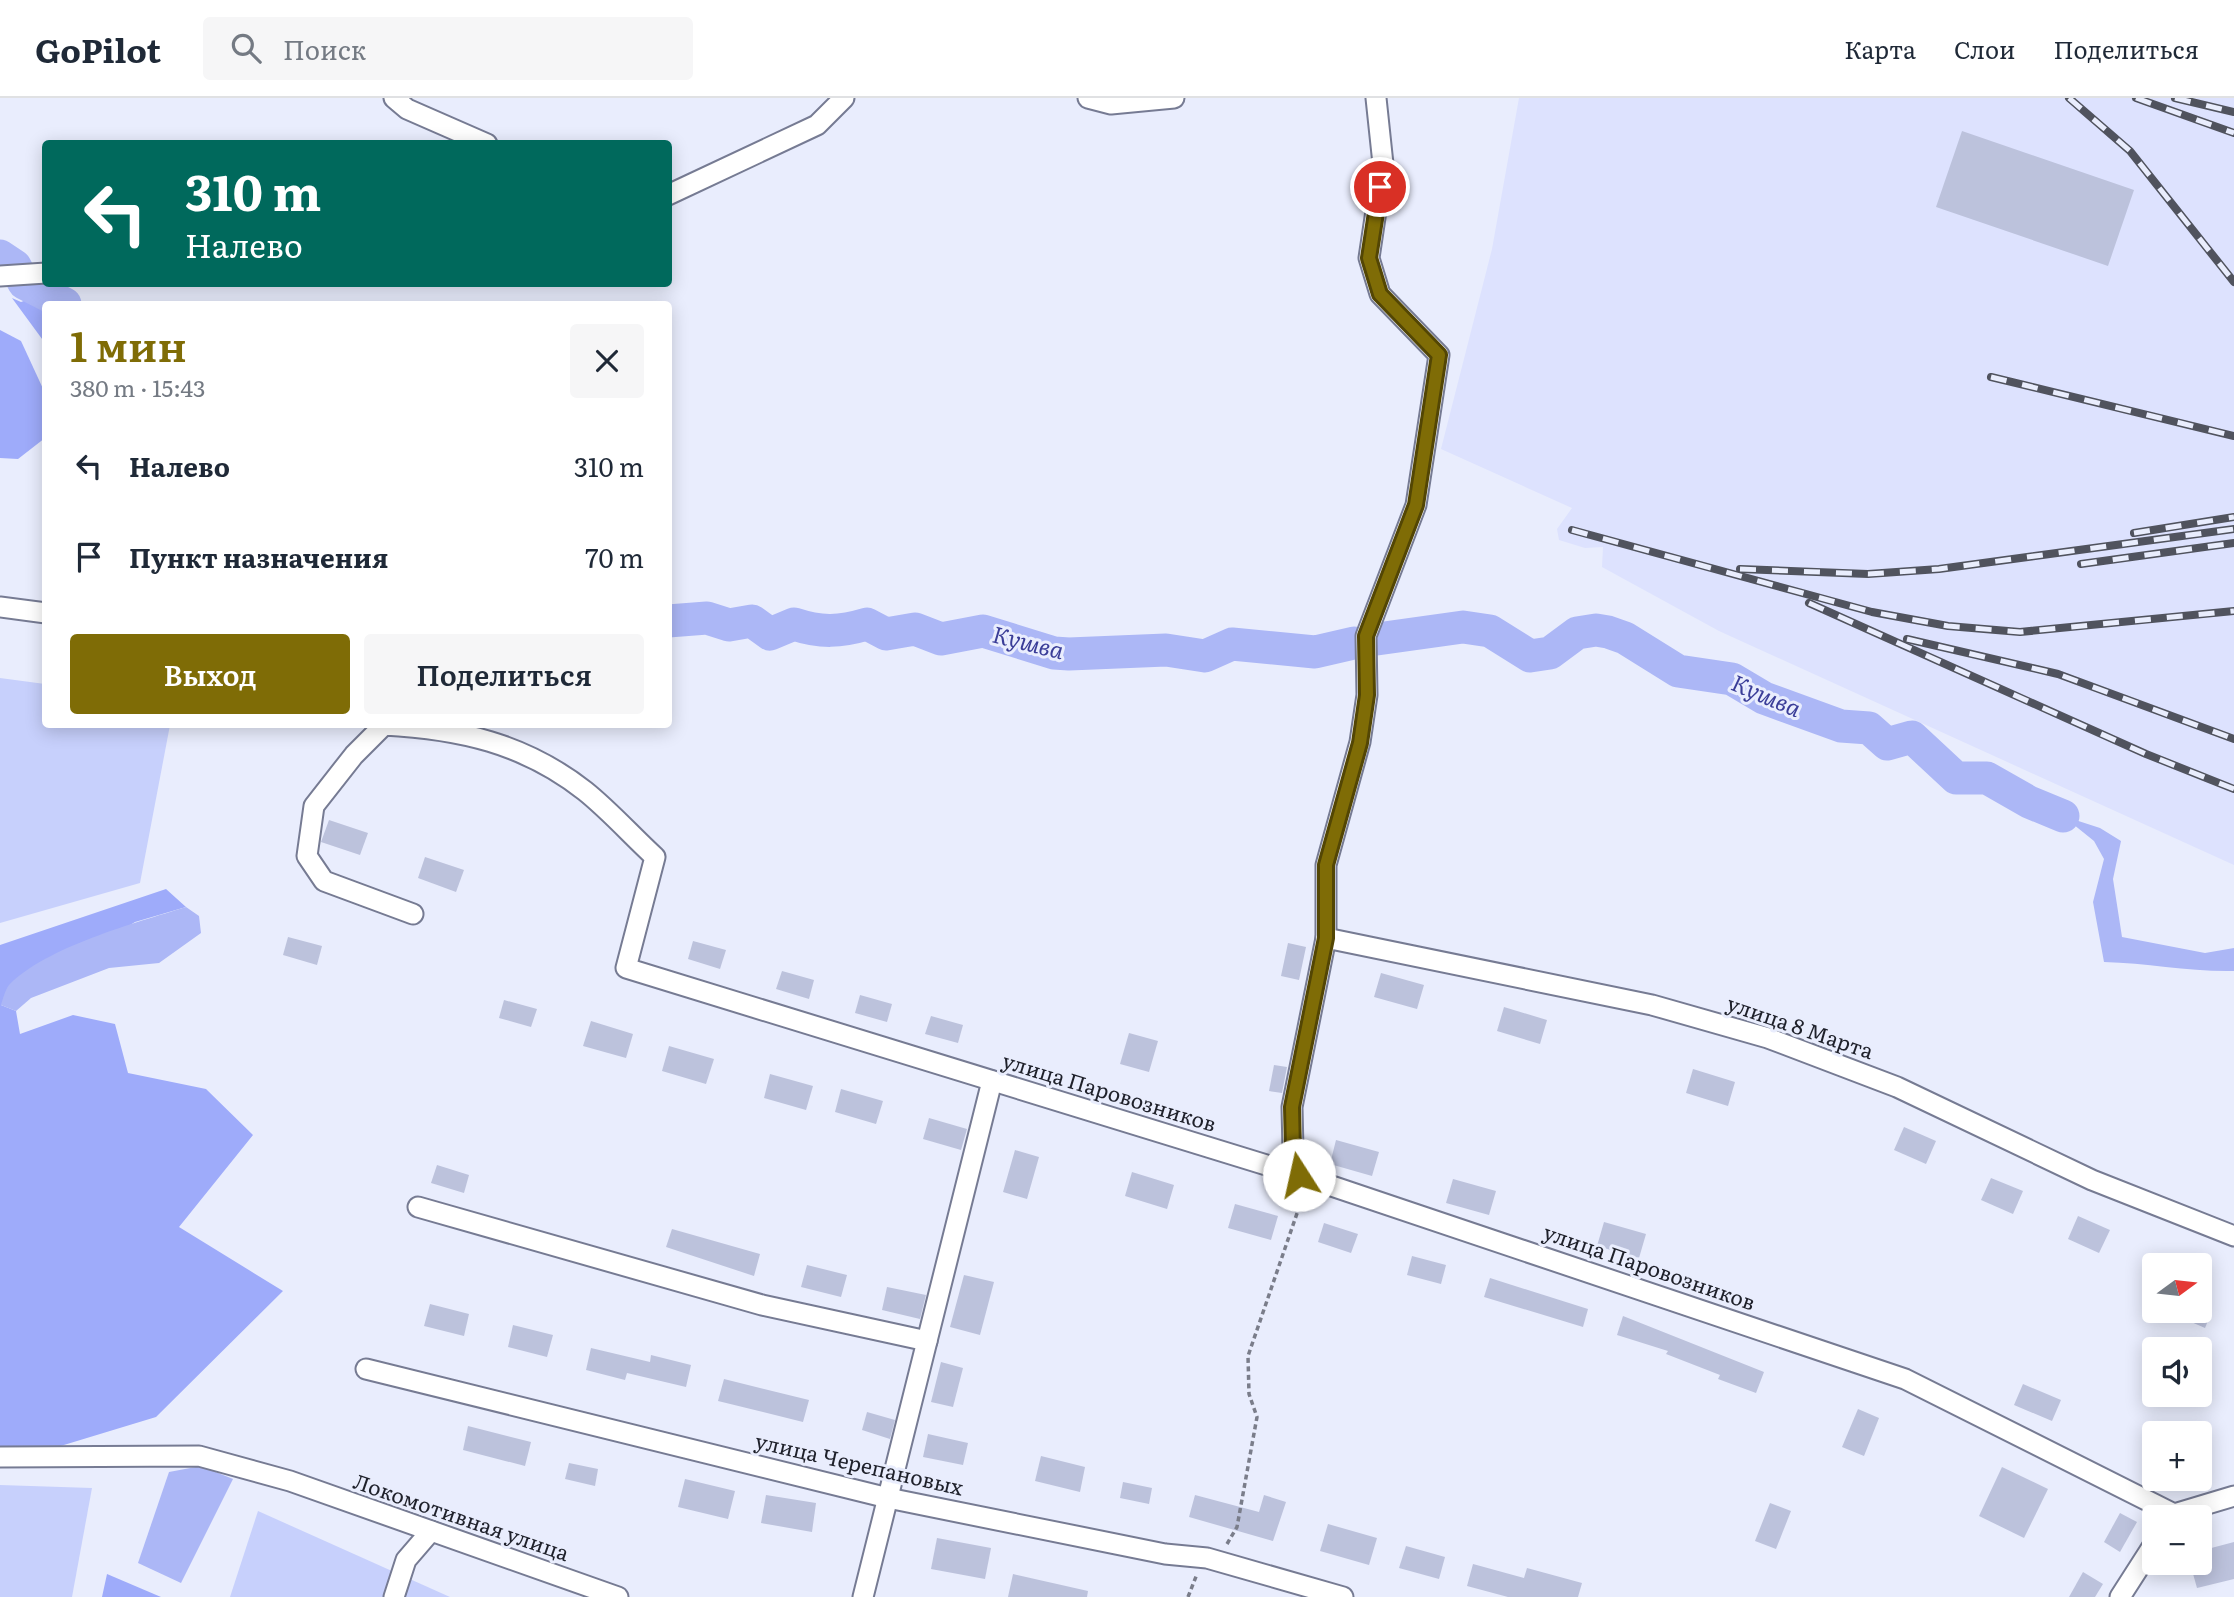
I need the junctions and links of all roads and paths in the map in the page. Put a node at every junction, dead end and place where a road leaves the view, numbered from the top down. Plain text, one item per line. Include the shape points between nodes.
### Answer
1 (394, 98) edge
2 (844, 98) edge
3 (1088, 98) edge
4 (1174, 98) edge
5 (1377, 98) edge
6 (478, 140) edge
7 (672, 192) edge
8 (39, 273) edge
9 (1, 277) edge
10 (0, 607) edge
11 (42, 612) edge
12 (380, 728) edge
13 (439, 728) edge
14 (413, 914) dead end
15 (1326, 938) junction
16 (992, 1081) junction
17 (1304, 1176) junction
18 (418, 1207) dead end
19 (2234, 1236) edge
20 (927, 1341) junction
21 (366, 1369) dead end
22 (0, 1457) edge
23 (2234, 1496) edge
24 (888, 1498) junction
25 (2151, 1505) edge
26 (2207, 1505) edge
27 (431, 1531) junction
28 (1207, 1558) junction
29 (2142, 1563) edge
30 (394, 1597) edge
31 (618, 1597) edge
32 (863, 1597) edge
33 (1188, 1597) edge
34 (1343, 1597) edge
35 (2120, 1597) edge

1 - 6 street via 407,109
2 - 7 street via 817,125
3 - 4 street via 1111,104
5 - 15 street via 1383,164 1369,258 1380,294 1439,355 1416,505 1366,636 1367,695 1360,743 1326,865
8 - 9 street
10 - 11 street
12 - 14 street, улица Паровозников via 314,806 307,856 324,881
13 - 16 street, улица Паровозников via 481,737 539,762 584,791 655,857 626,968
15 - 17 street via 1292,1107 1293,1150
15 - 19 street, улица 8 Марта via 1652,1005 1768,1038 1897,1087 2092,1180
16 - 17 street, улица Паровозников
16 - 20 street
17 - 25 street, улица Паровозников via 1905,1379
17 - 28 path via 1248,1356 1248,1394 1257,1417 1237,1527 1227,1545
18 - 20 street via 762,1305
20 - 24 street
21 - 24 street, улица Черепановых
22 - 27 street, Локомотивная улица via 199,1456 290,1481
23 - 26 street, улица Паровозников
24 - 28 street, улица Черепановых via 1165,1554
24 - 32 street
27 - 30 street via 405,1560
27 - 31 street, Локомотивная улица
28 - 33 path
28 - 34 street, улица Черепановых
29 - 35 street

